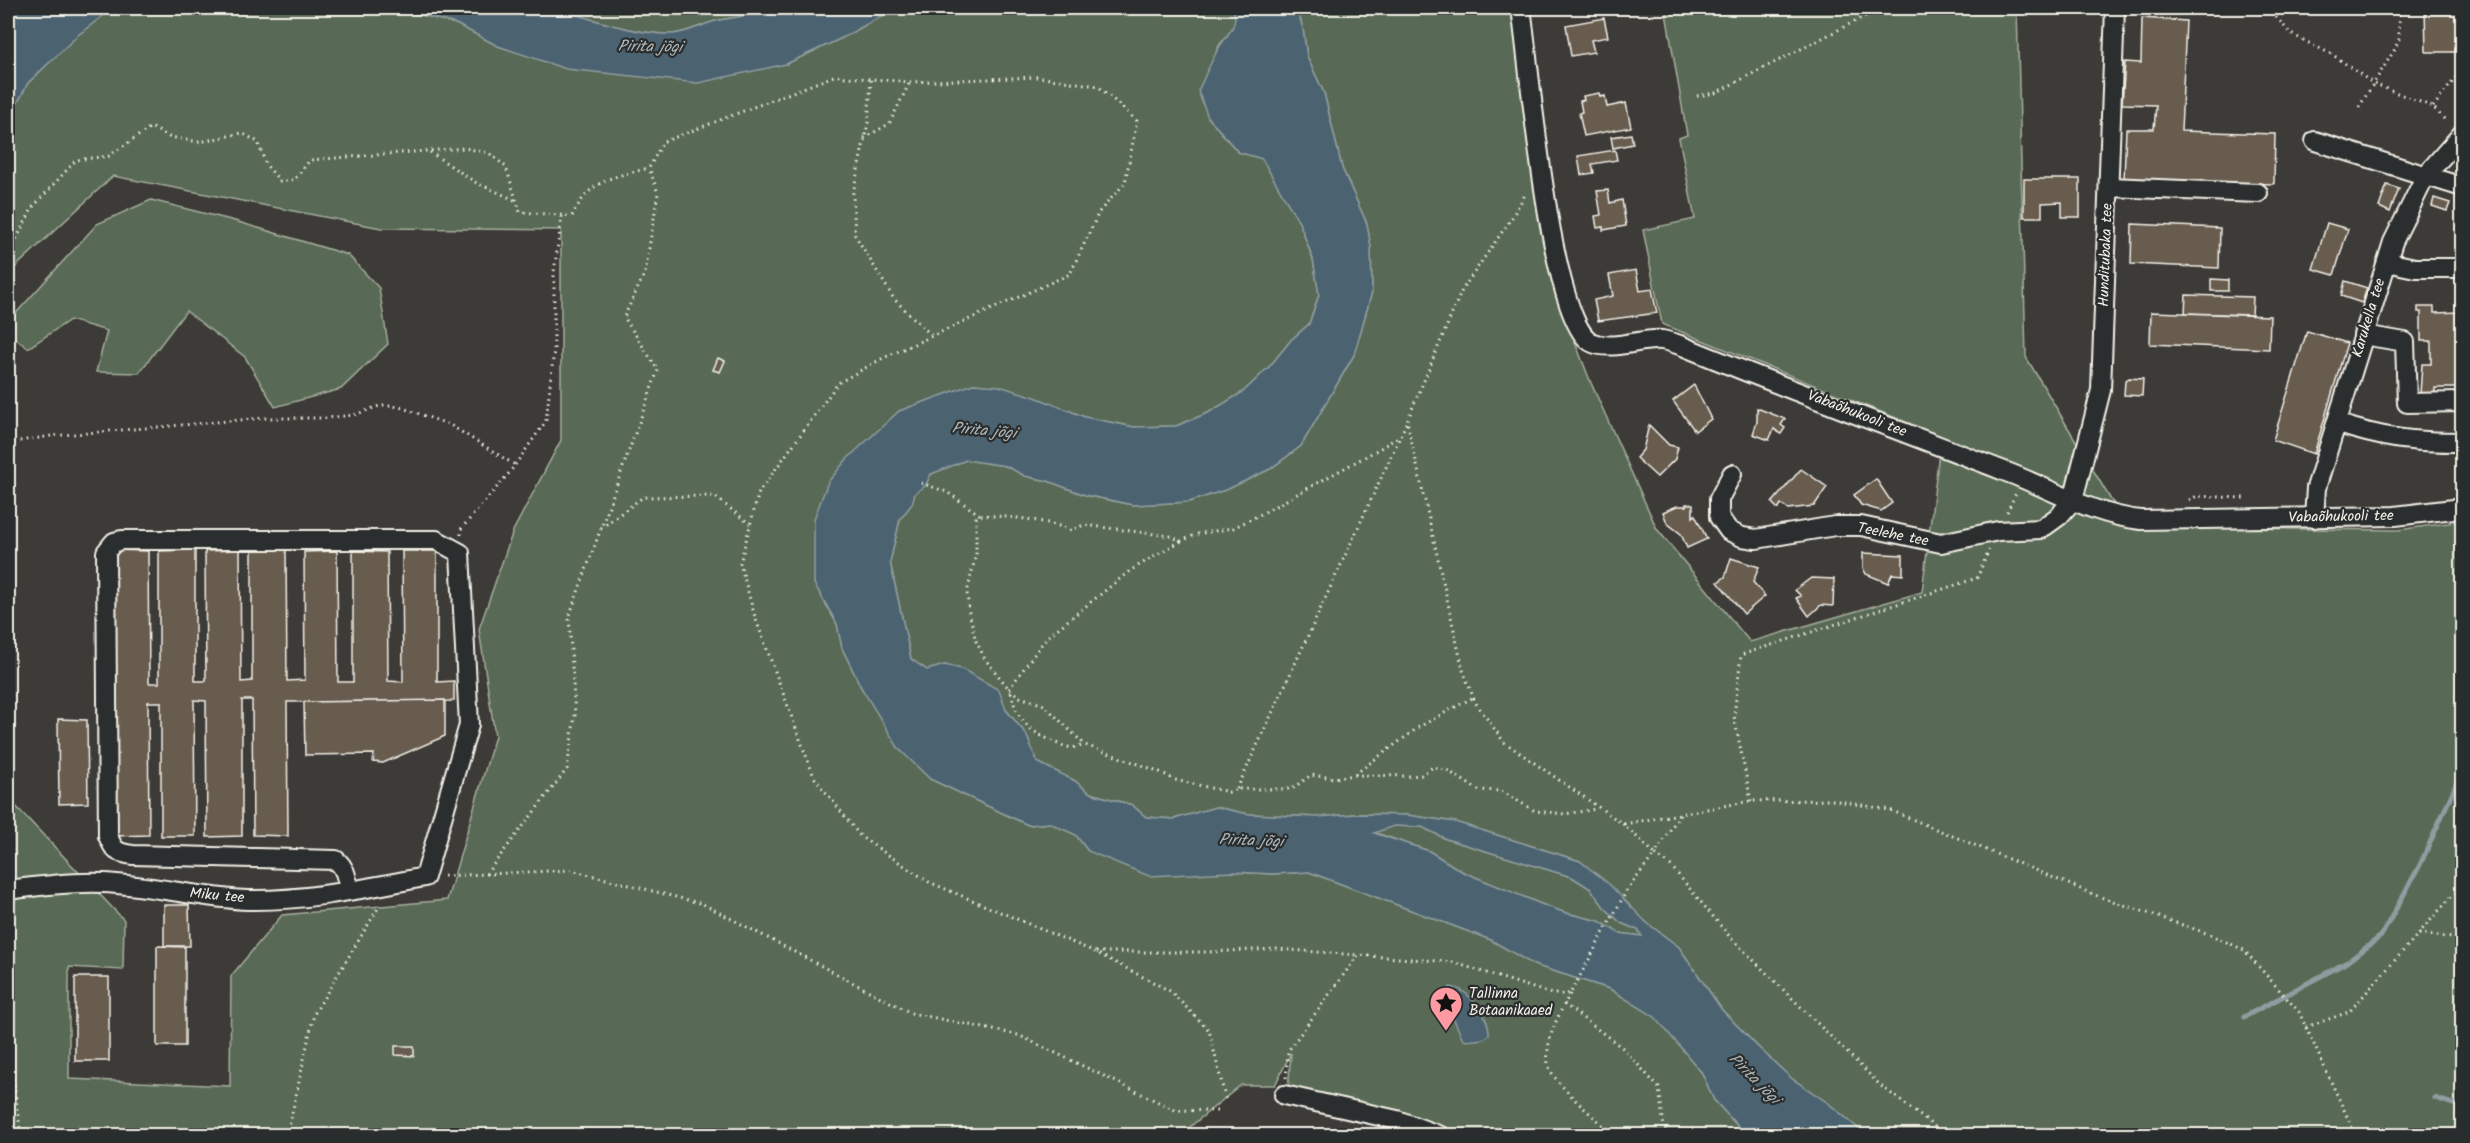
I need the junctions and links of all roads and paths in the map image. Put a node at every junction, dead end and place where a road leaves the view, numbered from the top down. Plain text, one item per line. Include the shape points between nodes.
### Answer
1 (1521, 8) edge
2 (1881, 8) edge
3 (2115, 8) edge
4 (2268, 8) edge
5 (2399, 8) edge
6 (2463, 70) edge
7 (871, 80) junction
8 (910, 82) junction
9 (2374, 84) junction
10 (1697, 96) dead end
11 (2359, 107) dead end
12 (2433, 107) junction
13 (2461, 136) edge
14 (864, 138) junction
15 (2315, 141) dead end
16 (428, 151) junction
17 (649, 168) junction
18 (1539, 168) junction
19 (2426, 175) junction
20 (2109, 187) junction
21 (2463, 188) edge
22 (2258, 193) dead end
23 (517, 201) junction
24 (562, 216) junction
25 (8, 255) edge
26 (2386, 262) junction
27 (2463, 268) edge
28 (2363, 335) junction
29 (932, 336) junction
30 (2463, 402) edge
31 (1407, 421) junction
32 (2336, 423) junction
33 (1401, 435) junction
34 (2463, 442) edge
35 (8, 443) edge
36 (515, 465) junction
37 (1732, 474) dead end
38 (2023, 478) junction
39 (921, 483) dead end
40 (2073, 500) junction
41 (2463, 508) edge
42 (980, 515) junction
43 (2314, 518) junction
44 (750, 525) junction
45 (601, 528) junction
46 (1998, 531) junction
47 (1181, 541) junction
48 (460, 553) junction
49 (1010, 689) junction
50 (1473, 697) junction
51 (1085, 746) junction
52 (1354, 776) junction
53 (1237, 789) junction
54 (1751, 801) junction
55 (1599, 809) junction
56 (1680, 814) junction
57 (1623, 824) junction
58 (1655, 854) junction
59 (486, 874) junction
60 (425, 877) junction
61 (393, 883) junction
62 (2463, 889) edge
63 (8, 890) edge
64 (348, 891) junction
65 (2419, 934) junction
66 (2463, 939) edge
67 (1095, 952) junction
68 (1358, 955) junction
69 (1570, 993) junction
70 (1564, 1004) junction
71 (2306, 1027) junction
72 (8, 1037) edge
73 (1284, 1095) joint
74 (1226, 1101) dead end
75 (1217, 1111) dead end
76 (21, 1136) edge
77 (286, 1136) edge
78 (1441, 1136) edge
79 (1615, 1136) edge
80 (1673, 1136) edge
81 (1947, 1136) edge
82 (2356, 1136) edge

1 - 18 street, Vabaõhukooli tee
2 - 10 path via 1715,93
3 - 20 street, Hunditubaka tee
4 - 9 path via 2291,34 2333,55
5 - 9 path via 2399,39
6 - 12 path
7 - 8 path
7 - 14 path
7 - 17 path via 834,76 663,142
8 - 14 path via 889,124
8 - 29 path via 1037,77 1098,86 1137,121 1125,183 1099,212 1070,274
9 - 11 path
9 - 12 path
12 - 13 path
13 - 19 street, Karukella tee
14 - 29 path via 853,193 855,235 894,299
15 - 19 street
16 - 23 path via 475,182
16 - 23 path via 465,148 489,153 506,167
16 - 25 path via 309,160 294,180 280,181 266,165 258,142 242,133 200,142 169,137 151,127 109,156 76,160 33,207
17 - 24 path via 601,181 581,199 572,216
17 - 45 path via 658,193 645,273 624,317 658,370
18 - 31 path via 1511,219 1462,290
18 - 38 street, Vabaõhukooli tee via 1576,325 1592,343 1661,340 1680,345
19 - 21 street
19 - 26 street, Karukella tee
20 - 22 street
20 - 40 street, Hunditubaka tee via 2101,390
23 - 24 path via 520,212
24 - 36 path via 554,272 554,350 546,421
26 - 27 street via 2415,268
26 - 28 street, Karukella tee
28 - 30 street via 2405,342 2408,403
28 - 32 street, Karukella tee
29 - 44 path via 838,383 759,492
31 - 33 path
31 - 50 path via 1463,670
32 - 34 street via 2372,435 2413,442
32 - 43 street, Karukella tee via 2316,488
33 - 47 path via 1233,528
33 - 53 path
35 - 36 path via 264,418 325,418 354,415 381,405 400,407 450,425
36 - 48 path via 461,529
37 - 46 street, Teelehe tee via 1719,499 1719,517 1729,531 1742,537 1764,538 1835,526 1861,526 1941,543
38 - 40 street, Vabaõhukooli tee
38 - 46 path
39 - 42 path via 947,492
40 - 43 street, Vabaõhukooli tee via 2101,513 2141,520
40 - 46 street, Teelehe tee via 2041,529
41 - 43 street, Vabaõhukooli tee via 2395,516
42 - 47 path via 1022,518 1071,530 1084,525 1170,536
42 - 49 path via 975,518 976,554 967,593 969,612 985,659
44 - 45 path via 714,496 643,497
44 - 67 path via 740,563 755,617 814,777 861,837 929,882
45 - 59 path via 569,617 575,715 567,769
46 - 54 path via 1977,578 1741,655 1734,716
47 - 49 path via 1131,570 1046,638
48 - 60 street via 469,725
48 - 64 street via 436,540 122,540 114,542 106,552 108,836 113,849 119,854 134,855 336,860 343,866
49 - 51 path via 1044,705
49 - 51 path via 1013,704 1036,735 1059,747
50 - 52 path via 1419,727
50 - 55 path via 1504,742
51 - 53 path via 1175,780 1229,792
52 - 53 path via 1311,775 1292,789
52 - 55 path via 1421,775 1433,767 1447,770 1478,790 1501,791 1535,811 1565,814
54 - 56 path
54 - 71 path via 1832,800 1890,810 2095,895 2209,934 2244,950 2299,1012
55 - 57 path
56 - 57 path
56 - 58 path
57 - 58 path
58 - 69 path via 1627,890
58 - 81 path via 1671,866 1730,937 1881,1086
59 - 60 path
59 - 75 path via 571,870 703,904 911,1013 1018,1035 1175,1110
60 - 61 street, Miku tee
61 - 64 street, Miku tee
61 - 77 path via 314,1014
62 - 65 path
63 - 64 street, Miku tee via 104,883 247,900
65 - 66 path
65 - 71 path via 2349,1012
67 - 68 path via 1276,949
67 - 74 path via 1170,991 1209,1030
68 - 69 path via 1452,962 1552,994
68 - 73 path via 1288,1051
69 - 70 path
70 - 79 path via 1549,1042 1548,1066 1558,1083
70 - 80 path via 1624,1049 1659,1088 1664,1127
71 - 82 path
72 - 76 path
73 - 78 street via 1397,1120

